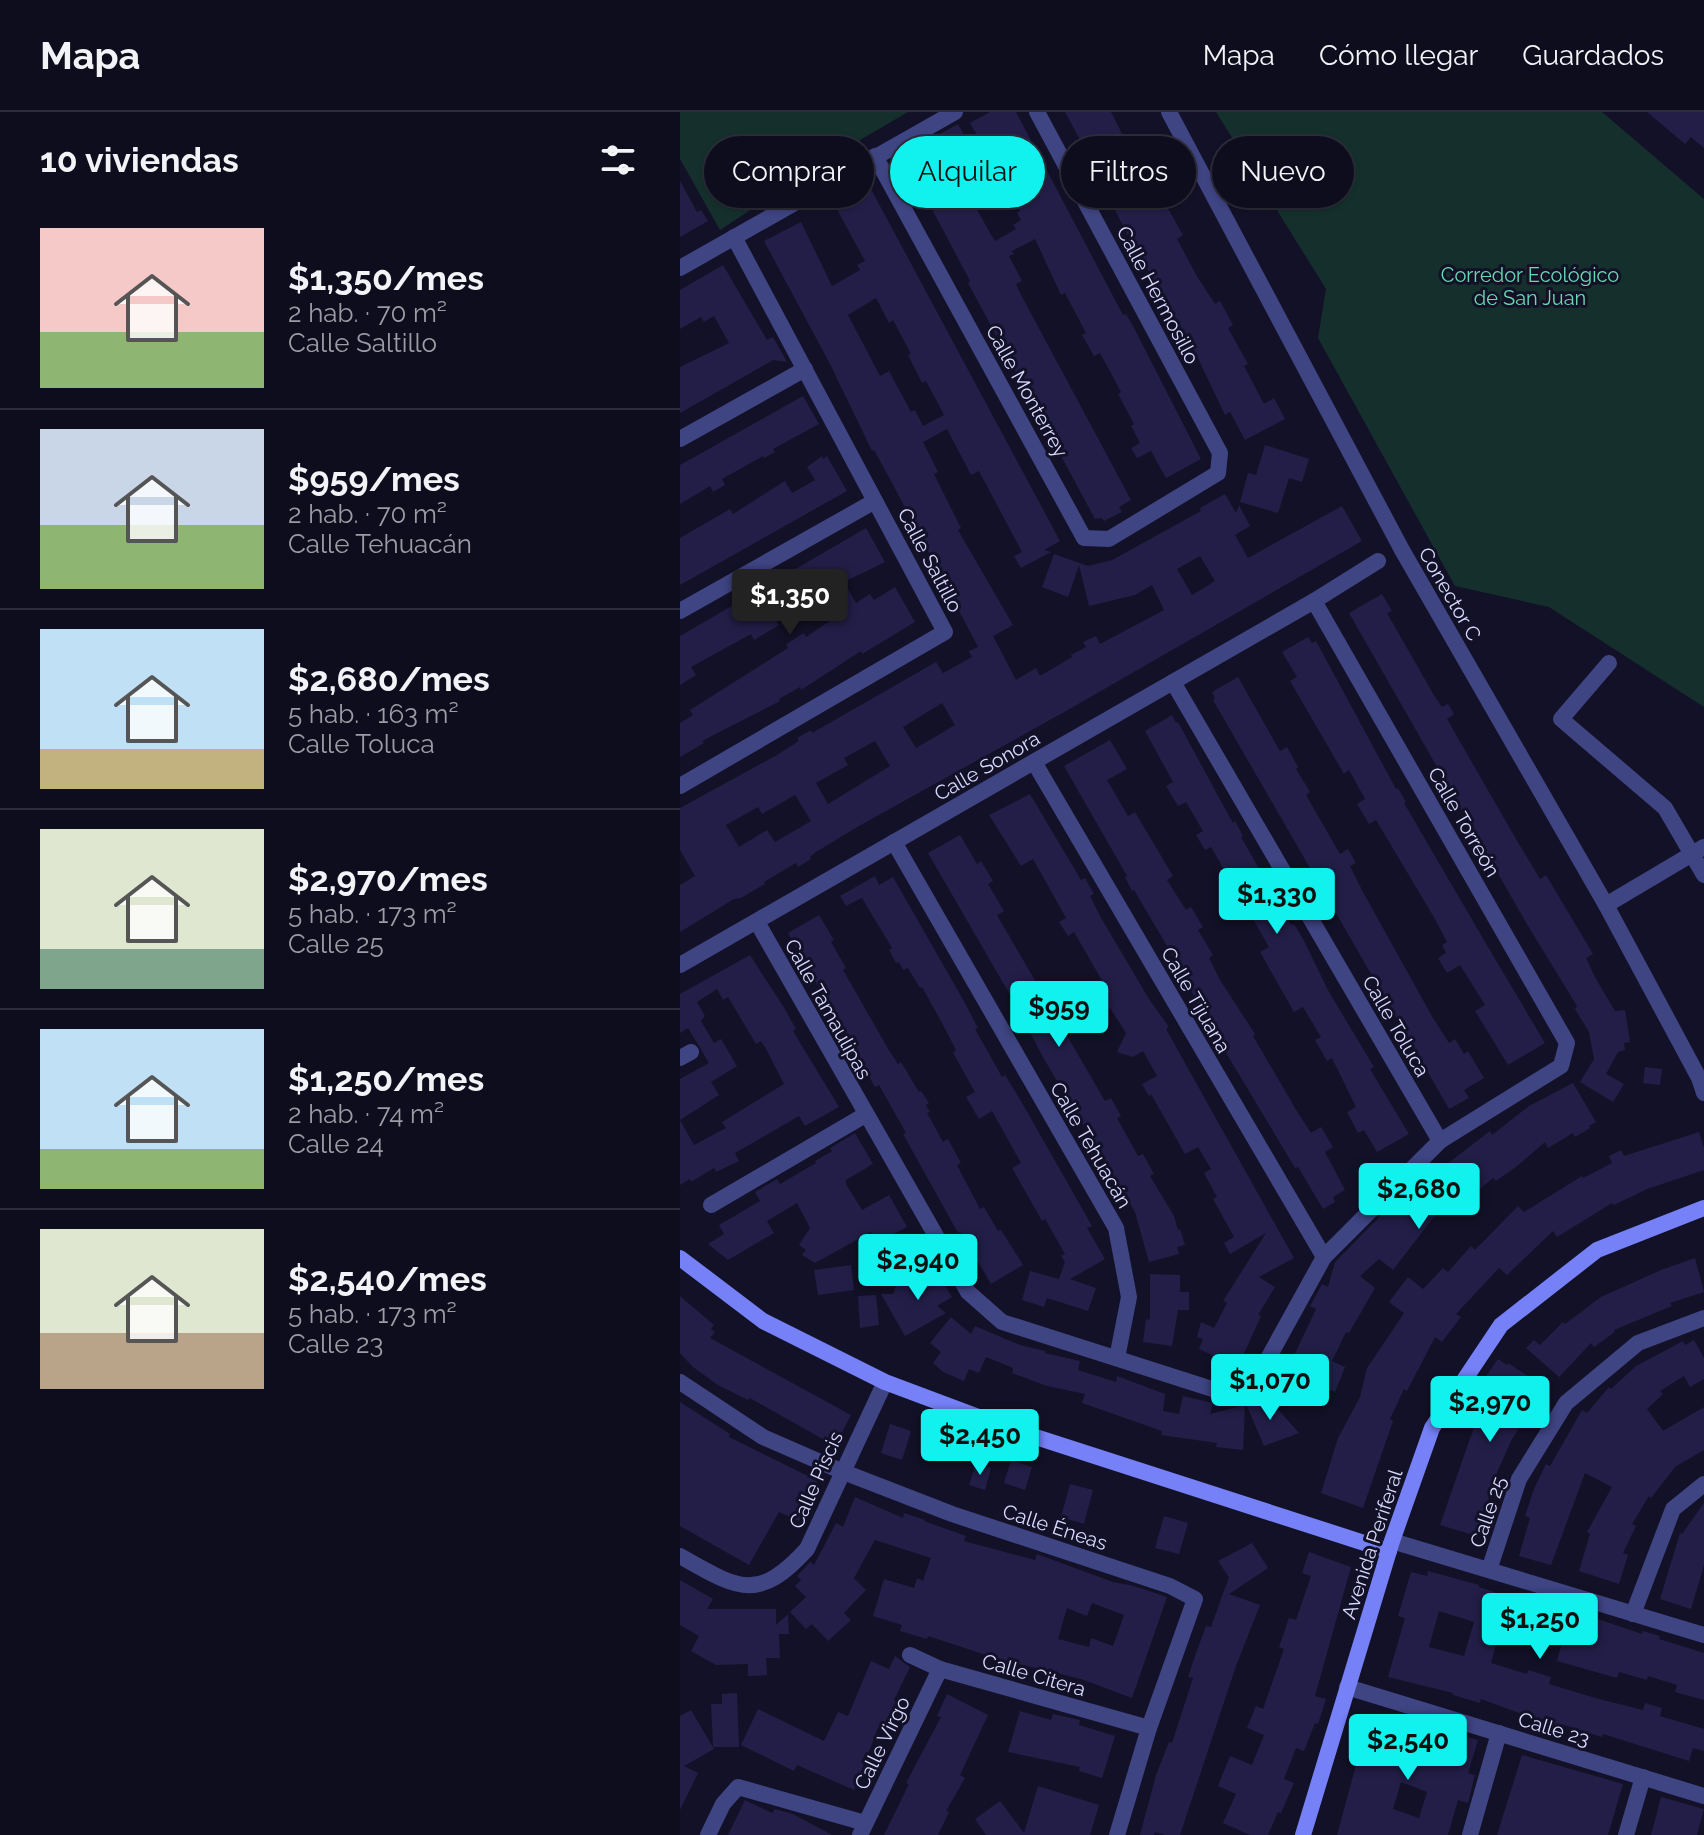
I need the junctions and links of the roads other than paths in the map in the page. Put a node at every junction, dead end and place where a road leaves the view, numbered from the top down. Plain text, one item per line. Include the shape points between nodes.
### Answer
1 (955, 112) edge
2 (1037, 112) edge
3 (1169, 112) edge
4 (875, 156) junction
5 (734, 237) junction
6 (680, 268) edge
7 (805, 369) junction
8 (680, 439) edge
9 (1193, 488) joint
10 (875, 501) junction
11 (1378, 561) dead end
12 (1314, 601) junction
13 (680, 611) edge
14 (1609, 663) dead end
15 (1173, 682) junction
16 (1034, 762) junction
17 (680, 786) edge
18 (894, 842) junction
19 (1698, 851) edge
20 (1704, 875) edge
21 (1606, 905) junction
22 (757, 922) junction
23 (680, 965) edge
24 (1704, 1093) edge
25 (865, 1115) junction
26 (1440, 1141) junction
27 (711, 1205) dead end
28 (1704, 1208) edge
29 (938, 1242) junction
30 (1324, 1257) junction
31 (680, 1258) edge
32 (888, 1273) dead end
33 (1704, 1318) edge
34 (1117, 1358) junction
35 (680, 1382) edge
36 (885, 1382) junction
37 (841, 1471) junction
38 (1704, 1484) edge
39 (1391, 1546) junction
40 (680, 1556) edge
41 (1489, 1570) junction
42 (1633, 1614) junction
43 (1704, 1635) edge
44 (910, 1655) dead end
45 (940, 1669) junction
46 (1347, 1687) junction
47 (1149, 1728) junction
48 (1499, 1733) junction
49 (1643, 1777) junction
50 (1704, 1796) edge
51 (863, 1829) edge
52 (708, 1835) edge
53 (1117, 1835) edge
54 (1303, 1835) edge
55 (1470, 1835) edge
56 (1626, 1835) edge

1 - 4 street
2 - 9 street, Calle Hermosillo via 1220,453 1218,473
3 - 21 street, Conector C via 1395,537
4 - 5 street
4 - 9 street, Calle Monterrey via 1084,538 1109,539
5 - 6 street
5 - 7 street, Calle Saltillo
7 - 8 street
7 - 10 street, Calle Saltillo
10 - 13 street
10 - 17 street, Calle Saltillo via 945,632
11 - 12 street, Calle Sonora
12 - 15 street, Calle Sonora
12 - 26 street, Calle Torreón via 1567,1043 1561,1066
14 - 19 street via 1561,719 1665,808
15 - 16 street, Calle Sonora
15 - 26 street, Calle Toluca
16 - 18 street, Calle Sonora
16 - 30 street, Calle Tijuana
18 - 22 street, Calle Sonora
18 - 34 street, Calle Tehuacán via 1116,1228 1129,1297
19 - 20 street
19 - 21 street
21 - 24 street, Conector C
22 - 23 street, Calle Sonora
22 - 25 street, Calle Tamaulipas
25 - 27 street
25 - 29 street, Calle Tamaulipas
26 - 30 street
28 - 39 street, Avenida Periferal via 1597,1250 1501,1325 1432,1428
29 - 32 street
29 - 34 street, Calle Tamaulipas via 968,1292 1002,1322
30 - 34 street, Calle Tamaulipas via 1249,1393 1231,1395
31 - 36 street via 763,1321
33 - 41 street, Calle 25 via 1638,1343 1566,1403 1519,1479
35 - 37 street, Calle Éneas via 763,1437
36 - 37 street, Calle Piscis
36 - 39 street via 1005,1427
37 - 40 street, Calle Piscis via 807,1549 787,1571 753,1588 727,1582
37 - 47 street, Calle Éneas via 1195,1599
38 - 42 street via 1673,1509
39 - 41 street
39 - 46 street, Avenida Periferal
41 - 42 street
42 - 43 street
44 - 45 street, Calle Citera
45 - 47 street, Calle Citera
45 - 51 street, Calle Virgo
46 - 48 street, Calle 23
46 - 54 street, Avenida Periferal
47 - 53 street, Calle Éneas
48 - 49 street, Calle 23
48 - 55 street
49 - 50 street, Calle 23
49 - 56 street
51 - 52 street via 738,1787

